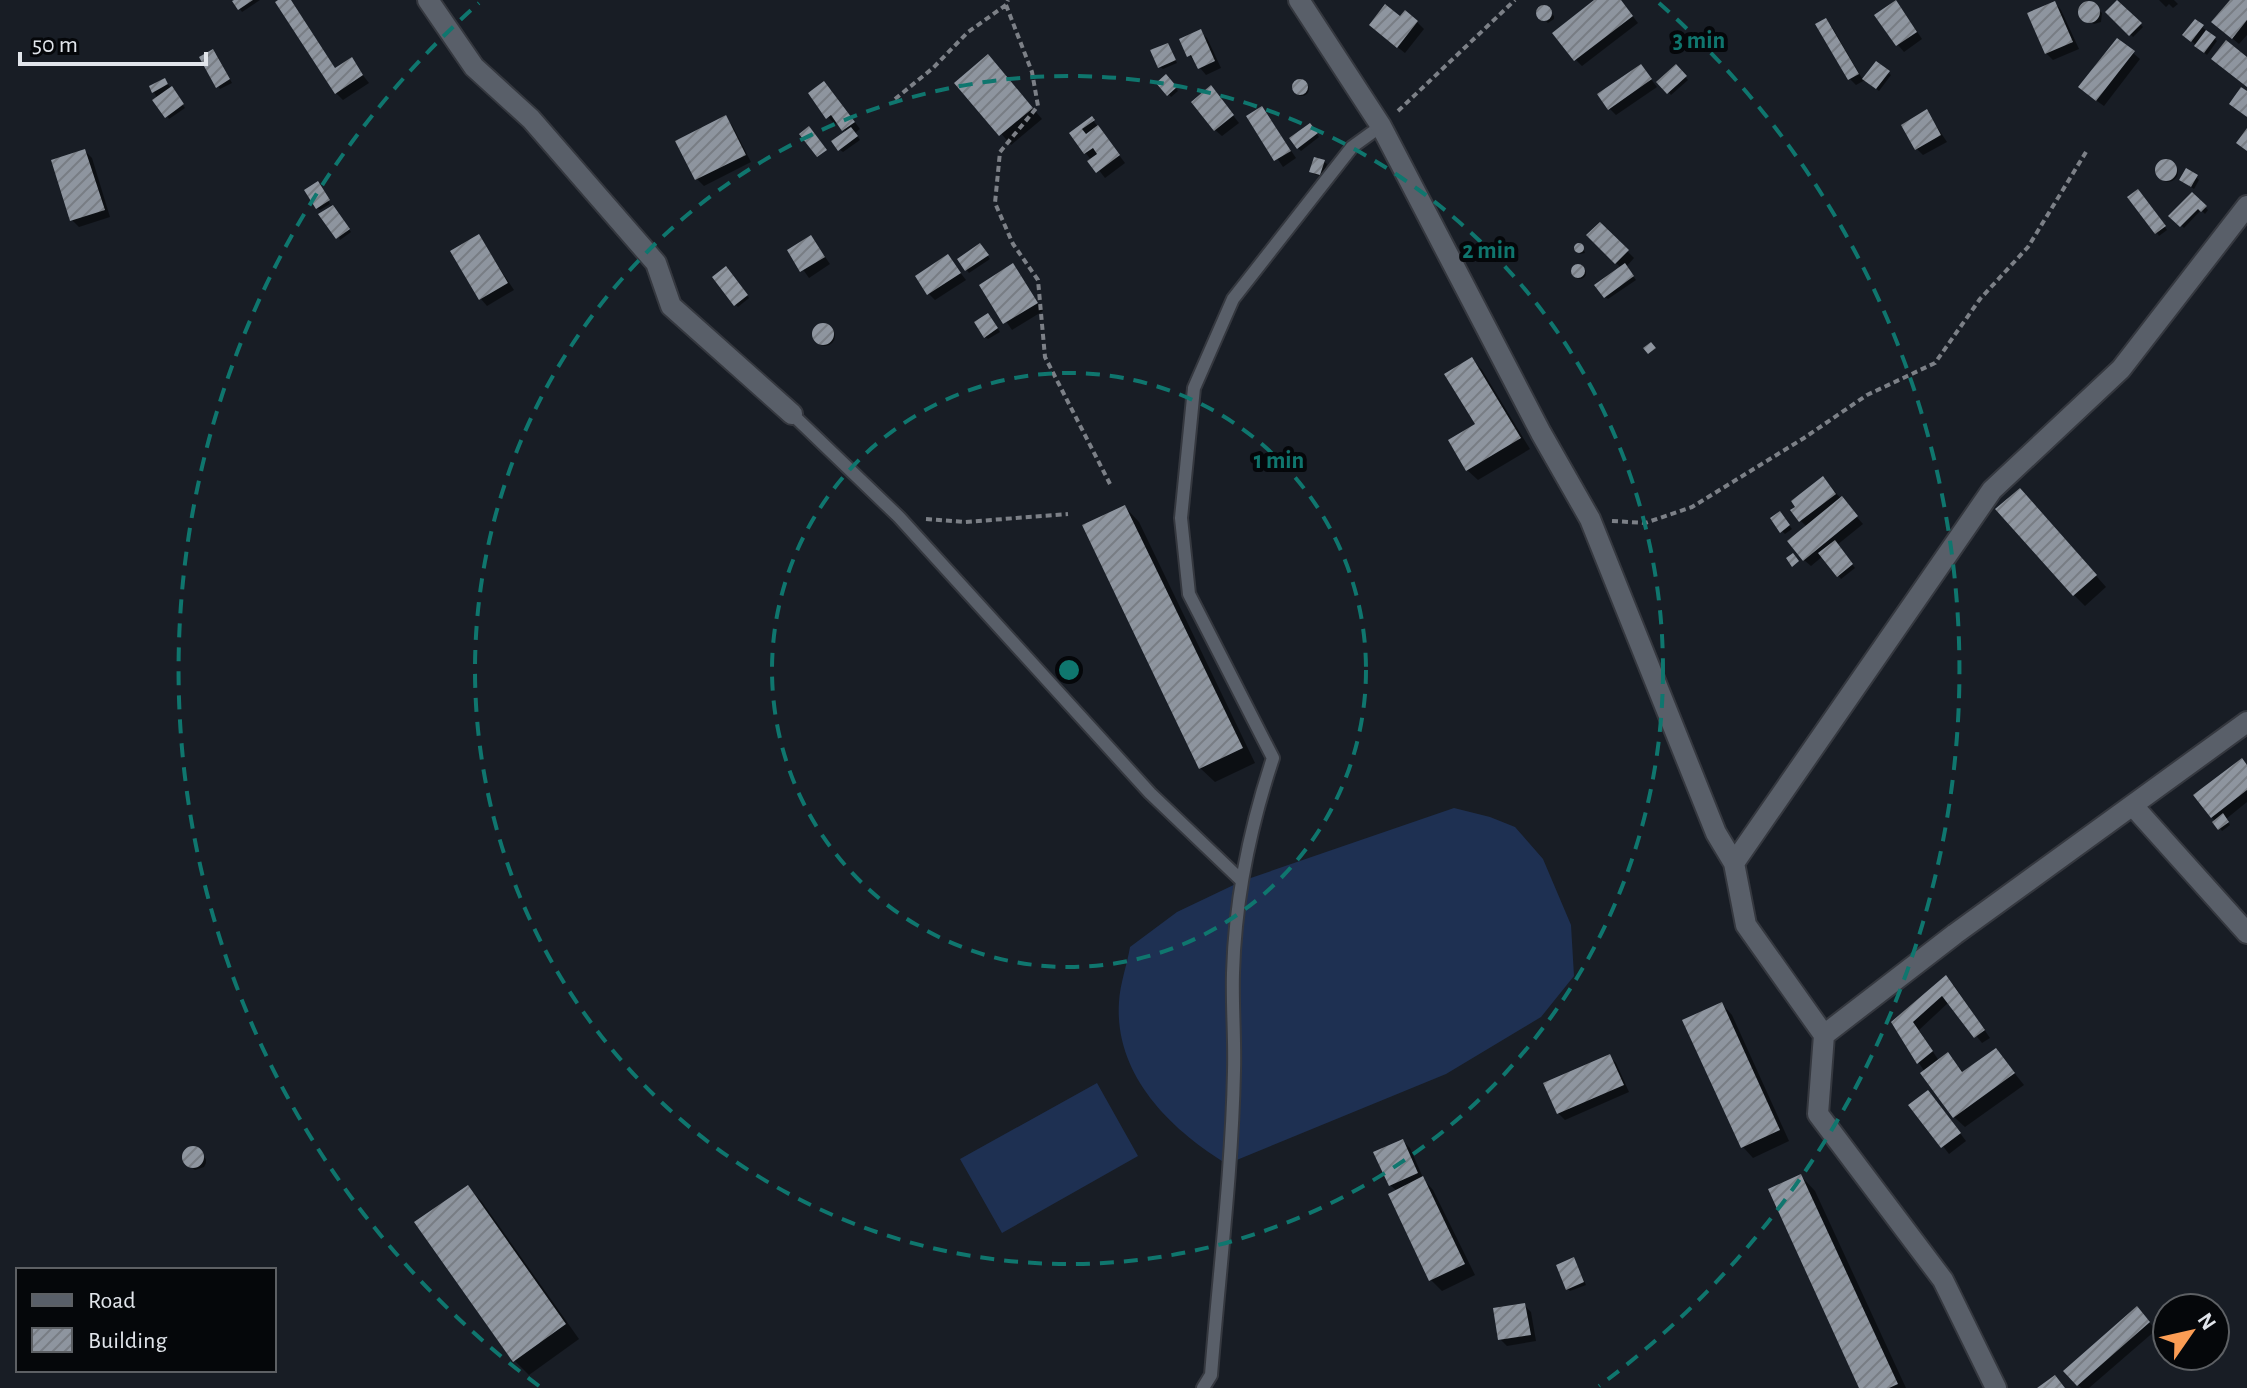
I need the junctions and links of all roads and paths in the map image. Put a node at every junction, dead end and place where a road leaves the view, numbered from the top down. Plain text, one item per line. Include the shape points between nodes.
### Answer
1 (428, 0) edge
2 (1299, 0) edge
3 (1515, 0) edge
4 (1007, 3) edge
5 (895, 99) dead end
6 (1381, 126) junction
7 (2086, 152) dead end
8 (2247, 206) edge
9 (792, 414) joint
10 (1110, 484) dead end
11 (1068, 514) dead end
12 (899, 517) junction
13 (1590, 519) junction
14 (2247, 722) edge
15 (2134, 807) junction
16 (1734, 863) junction
17 (1242, 881) junction
18 (2247, 933) edge
19 (1824, 1035) junction
20 (1203, 1388) edge
21 (1996, 1388) edge

1 - 9 street via 474,67 531,119 656,263 671,306
2 - 6 street
3 - 6 path
4 - 5 path
4 - 10 path via 1032,72 1038,106 1000,152 995,203 1013,244 1038,280 1045,357
6 - 13 street
6 - 17 lane via 1352,147 1233,299 1194,388 1181,518 1189,594 1273,758 1256,809
7 - 13 path via 2028,247 1980,299 1935,363 1867,395 1692,507 1645,523
8 - 16 street via 2121,369 1992,490
9 - 12 lane
11 - 12 path via 965,522
12 - 17 lane via 1150,793
13 - 16 street via 1716,833
14 - 15 street
15 - 18 street
15 - 19 street
16 - 19 street via 1746,925
17 - 20 lane via 1233,972 1234,1071 1225,1194 1211,1375
19 - 21 street via 1818,1114 1943,1280

